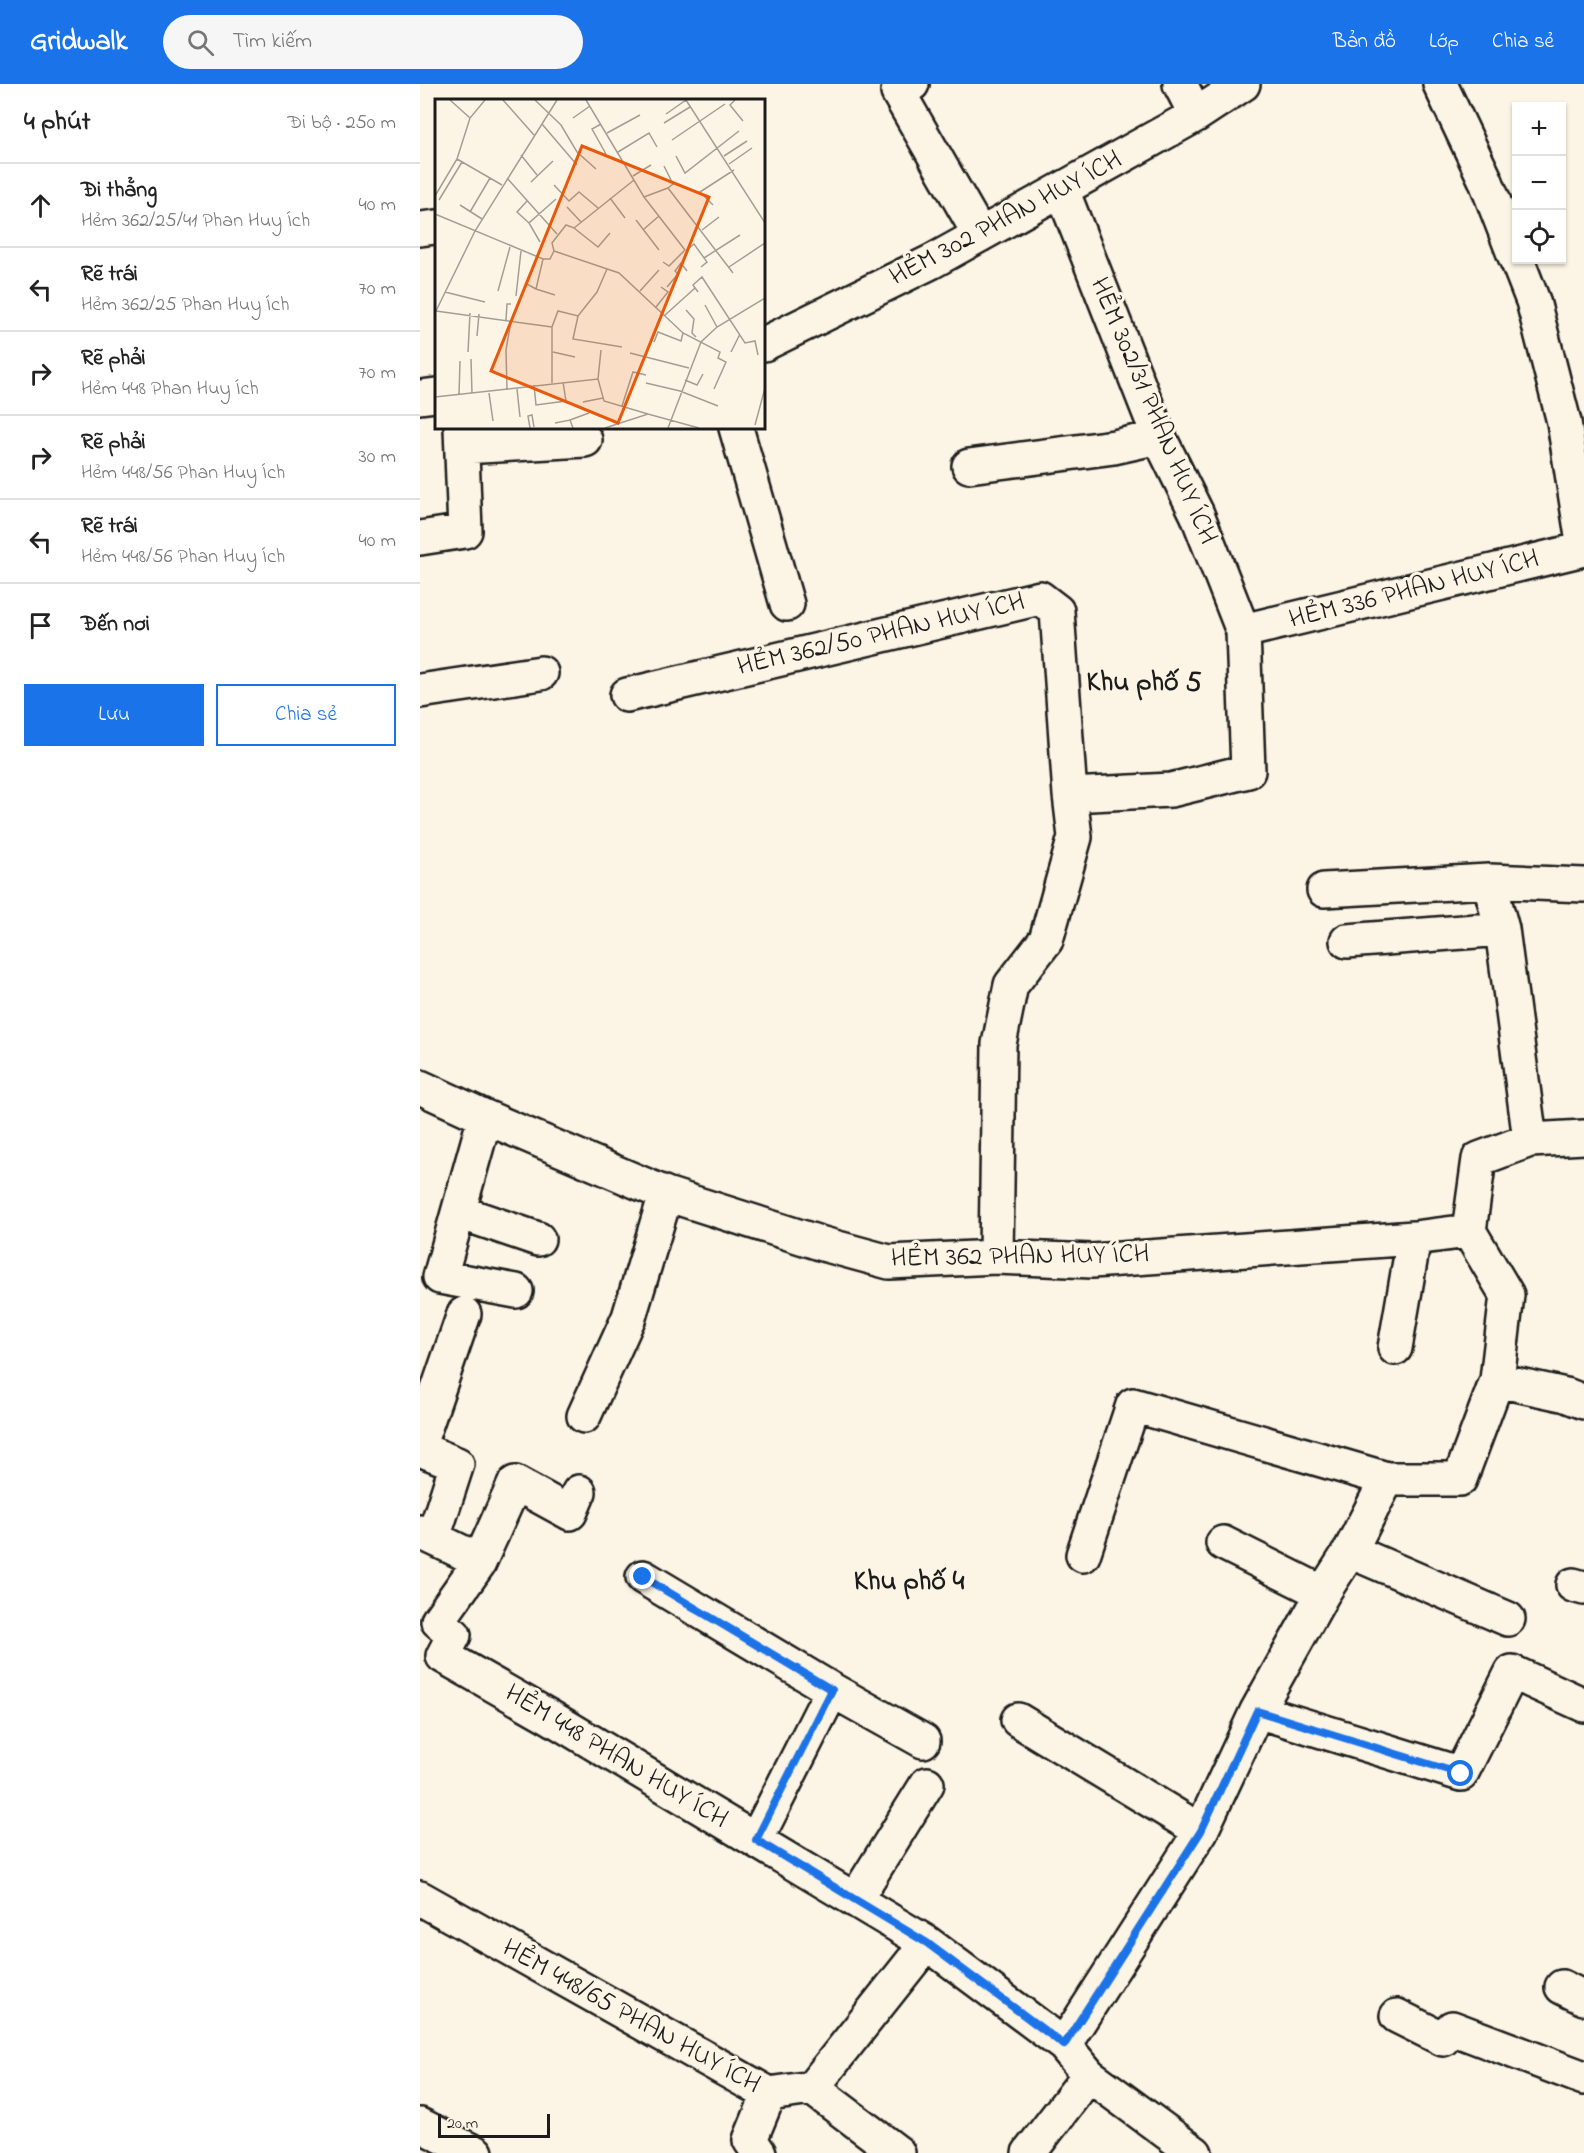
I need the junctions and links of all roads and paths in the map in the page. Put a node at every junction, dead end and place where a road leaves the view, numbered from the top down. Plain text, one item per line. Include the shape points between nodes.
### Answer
1 (912, 84) edge
2 (1180, 84) edge
3 (1243, 84) edge
4 (1440, 84) edge
5 (1196, 115) junction
6 (1062, 190) junction
7 (435, 227) edge
8 (420, 229) edge
9 (980, 235) junction
10 (1512, 246) edge
11 (1519, 264) edge
12 (765, 344) edge
13 (435, 395) edge
14 (420, 397) edge
15 (736, 429) edge
16 (461, 437) edge
17 (1159, 437) junction
18 (585, 440) dead end
19 (969, 466) dead end
20 (420, 538) edge
21 (1584, 549) edge
22 (787, 604) dead end
23 (1243, 632) junction
24 (542, 673) dead end
25 (420, 691) edge
26 (627, 695) dead end
27 (1070, 795) junction
28 (1489, 881) junction
29 (1584, 885) edge
30 (1324, 890) dead end
31 (1502, 929) junction
32 (1347, 940) dead end
33 (420, 1087) edge
34 (485, 1118) junction
35 (1584, 1137) edge
36 (1530, 1140) junction
37 (666, 1194) junction
38 (459, 1212) junction
39 (1469, 1231) junction
40 (1414, 1238) junction
41 (538, 1239) dead end
42 (996, 1257) junction
43 (516, 1291) dead end
44 (464, 1314) dead end
45 (1395, 1348) dead end
46 (1497, 1380) junction
47 (1584, 1402) edge
48 (585, 1416) dead end
49 (420, 1442) edge
50 (420, 1449) edge
51 (1387, 1479) junction
52 (579, 1492) dead end
53 (426, 1535) edge
54 (1223, 1543) dead end
55 (1350, 1551) junction
56 (1083, 1555) dead end
57 (480, 1563) junction
58 (643, 1577) dead end
59 (1323, 1593) junction
60 (1508, 1618) dead end
61 (832, 1690) junction
62 (1584, 1705) edge
63 (1257, 1711) junction
64 (1018, 1720) dead end
65 (923, 1741) dead end
66 (927, 1784) dead end
67 (1201, 1831) junction
68 (756, 1840) junction
69 (420, 1898) edge
70 (855, 1900) junction
71 (927, 1943) junction
72 (1397, 2016) dead end
73 (1064, 2045) junction
74 (1089, 2075) junction
75 (1584, 2078) edge
76 (812, 2088) junction
77 (769, 2094) junction
78 (420, 2125) edge
79 (476, 2153) edge
80 (759, 2153) edge
81 (898, 2153) edge
82 (1029, 2153) edge
83 (1195, 2153) edge

1 - 9 street via 898,92
2 - 5 street
3 - 5 street, HẺM 302 PHAN HUY ÍCH
4 - 10 street
5 - 6 street, HẺM 302 PHAN HUY ÍCH
6 - 9 street, HẺM 302 PHAN HUY ÍCH
6 - 17 street, HẺM 302/31 PHAN HUY ÍCH
7 - 8 street
9 - 12 street, HẺM 302 PHAN HUY ÍCH
11 - 21 street via 1533,301 1564,422
13 - 14 street
15 - 22 street
16 - 18 street
16 - 20 street via 465,531
17 - 19 street via 1114,447
17 - 23 street, HẺM 302/31 PHAN HUY ÍCH via 1197,514
21 - 23 street, HẺM 336 PHAN HUY ÍCH
23 - 27 street via 1248,771 1171,790
24 - 25 street
26 - 27 street, HẺM 362/50 PHAN HUY ÍCH via 1040,598 1057,611
27 - 42 street, HẺM 362/50 PHAN HUY ÍCH via 1075,837 1046,940 1011,985 999,1044
28 - 29 street
28 - 30 street
28 - 31 street
31 - 32 street
31 - 36 street
33 - 34 street, HẺM 362 PHAN HUY ÍCH
34 - 37 street, HẺM 362 PHAN HUY ÍCH
34 - 38 street
35 - 36 street
36 - 39 street via 1479,1159
37 - 42 street, HẺM 362 PHAN HUY ÍCH via 888,1262
37 - 48 street via 629,1317
38 - 41 street
38 - 43 street via 440,1277
39 - 40 street, HẺM 362 PHAN HUY ÍCH
39 - 46 street via 1507,1295
40 - 42 street, HẺM 362 PHAN HUY ÍCH via 1092,1261
40 - 45 street
44 - 49 street
46 - 47 street
46 - 51 street via 1460,1479
50 - 53 street via 457,1464
51 - 55 street
51 - 56 street via 1133,1405
52 - 57 street via 570,1513 515,1483
53 - 57 street
54 - 59 street
55 - 59 street
55 - 60 street
57 - 68 street, HẺM 448 PHAN HUY ÍCH via 438,1621 454,1635 443,1656
58 - 61 street
59 - 63 street
61 - 65 street
61 - 68 street
62 - 63 street via 1512,1672 1461,1774
63 - 67 street
64 - 67 street
66 - 70 street
67 - 73 street
68 - 70 street, HẺM 448 PHAN HUY ÍCH
69 - 77 street, HẺM 448/65 PHAN HUY ÍCH
70 - 71 street, HẺM 448 PHAN HUY ÍCH
71 - 73 street, HẺM 448 PHAN HUY ÍCH
71 - 76 street
72 - 75 street via 1443,2039 1452,2028
73 - 74 street, HẺM 448 PHAN HUY ÍCH
74 - 82 street
74 - 83 street, HẺM 448 PHAN HUY ÍCH
76 - 77 street, HẺM 448/65 PHAN HUY ÍCH
76 - 81 street
77 - 80 street via 750,2140
78 - 79 street

